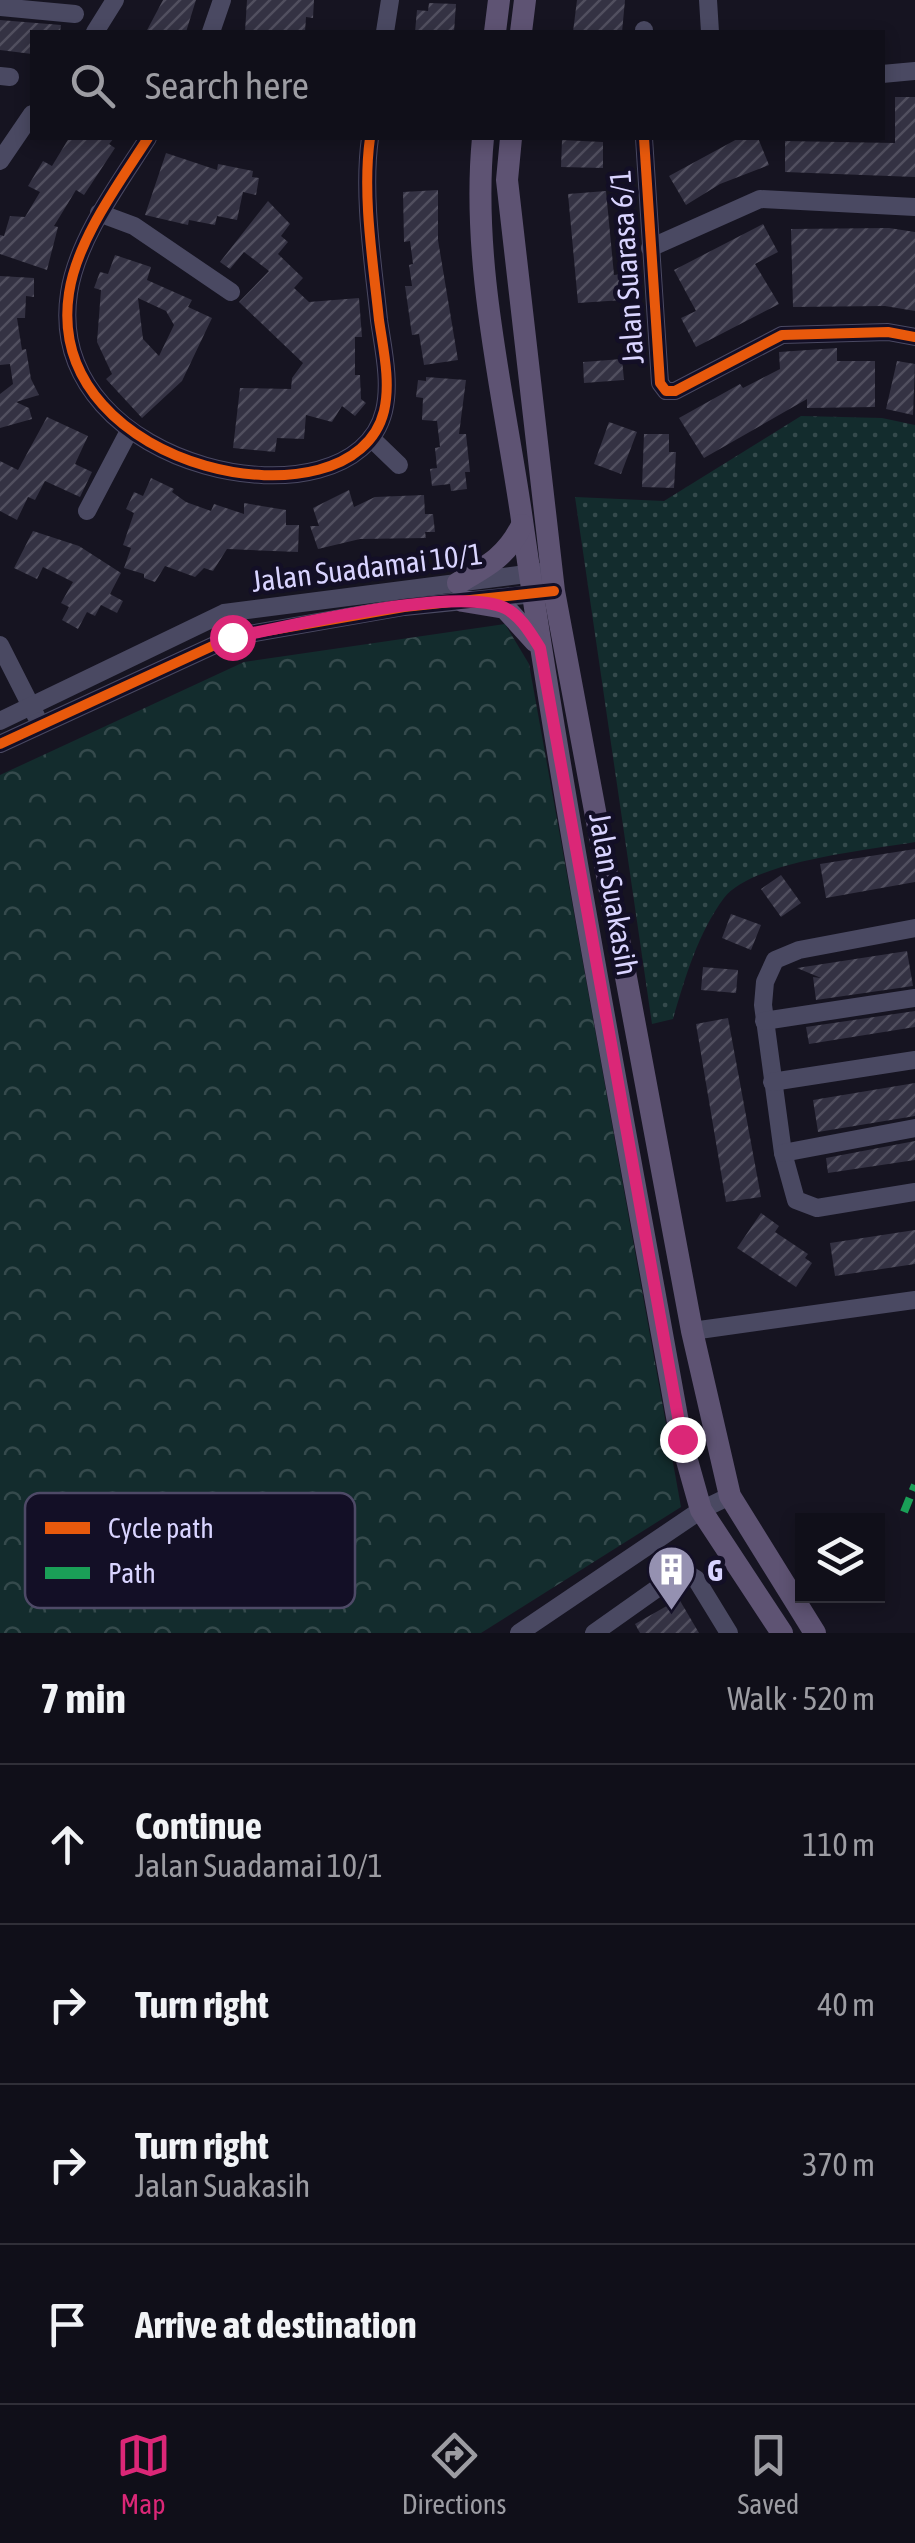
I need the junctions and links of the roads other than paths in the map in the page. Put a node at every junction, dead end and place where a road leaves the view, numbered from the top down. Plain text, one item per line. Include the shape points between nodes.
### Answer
1 (115, 0) edge
2 (222, 0) edge
3 (390, 0) edge
4 (498, 0) edge
5 (525, 0) edge
6 (708, 0) edge
7 (0, 7) edge
8 (75, 14) dead end
9 (96, 30) edge
10 (212, 30) edge
11 (385, 30) edge
12 (495, 30) edge
13 (522, 30) edge
14 (710, 30) edge
15 (915, 71) edge
16 (885, 74) edge
17 (30, 117) edge
18 (147, 140) edge
19 (370, 140) edge
20 (483, 140) edge
21 (511, 140) edge
22 (644, 140) edge
23 (0, 162) edge
24 (915, 207) edge
25 (100, 213) junction
26 (650, 248) junction
27 (231, 292) dead end
28 (915, 337) edge
29 (129, 431) junction
30 (370, 438) junction
31 (399, 465) dead end
32 (88, 511) dead end
33 (522, 525) junction
34 (541, 583) junction
35 (461, 592) junction
36 (0, 645) edge
37 (540, 648) junction
38 (14, 672) junction
39 (69, 688) junction
40 (30, 706) junction
41 (0, 720) edge
42 (40, 724) junction
43 (0, 744) edge
44 (915, 928) edge
45 (915, 998) edge
46 (764, 1022) junction
47 (915, 1060) edge
48 (772, 1082) junction
49 (915, 1128) edge
50 (783, 1152) junction
51 (915, 1192) edge
52 (915, 1300) edge
53 (692, 1331) junction
54 (730, 1496) junction
55 (701, 1510) junction
56 (519, 1633) edge
57 (594, 1633) edge
58 (729, 1633) edge
59 (782, 1633) edge
60 (814, 1633) edge

1 - 9 street
2 - 10 street
3 - 11 street
4 - 12 main road
5 - 13 main road
6 - 14 street
7 - 8 street
15 - 16 street
17 - 23 street
18 - 25 street
19 - 30 street via 373,266 386,378 384,412
20 - 33 main road, Jalan Suakasih via 478,184 485,264
21 - 34 main road, Jalan Suakasih via 507,180
22 - 26 street, Jalan Suarasa 6/1
24 - 26 street via 760,198
25 - 27 street via 134,226
25 - 29 street via 70,291 69,330 80,374
26 - 28 street, Jalan Suarasa 6/1 via 660,383 666,391 782,335
29 - 30 street via 195,464 258,476 326,466
29 - 32 street
30 - 31 street
33 - 34 main road, Jalan Suakasih
33 - 35 main road via 510,550
34 - 35 street, Jalan Suadamai 10/1
34 - 37 main road, Jalan Suakasih
34 - 53 main road, Jalan Suakasih
35 - 37 main road via 505,608
35 - 39 street, Jalan Suadamai 10/1 via 224,614
35 - 42 street, Jalan Suadamai 10/1 via 232,637
36 - 38 street
37 - 55 main road, Jalan Suakasih via 682,1439
38 - 39 street via 44,687
38 - 40 street
38 - 41 street
39 - 40 street, Jalan Suadamai 10/1
40 - 41 street, Jalan Suadamai 10/1
40 - 42 street
42 - 43 street, Jalan Suadamai 10/1
44 - 46 street via 775,960 765,982
45 - 46 street
46 - 48 street
47 - 48 street
48 - 50 street
49 - 50 street
50 - 51 street via 796,1200 804,1206
52 - 53 street
53 - 54 main road, Jalan Suakasih
54 - 55 street
54 - 60 main road, Jalan Suakasih
55 - 56 street
55 - 59 main road, Jalan Suakasih
57 - 58 street via 686,1573

